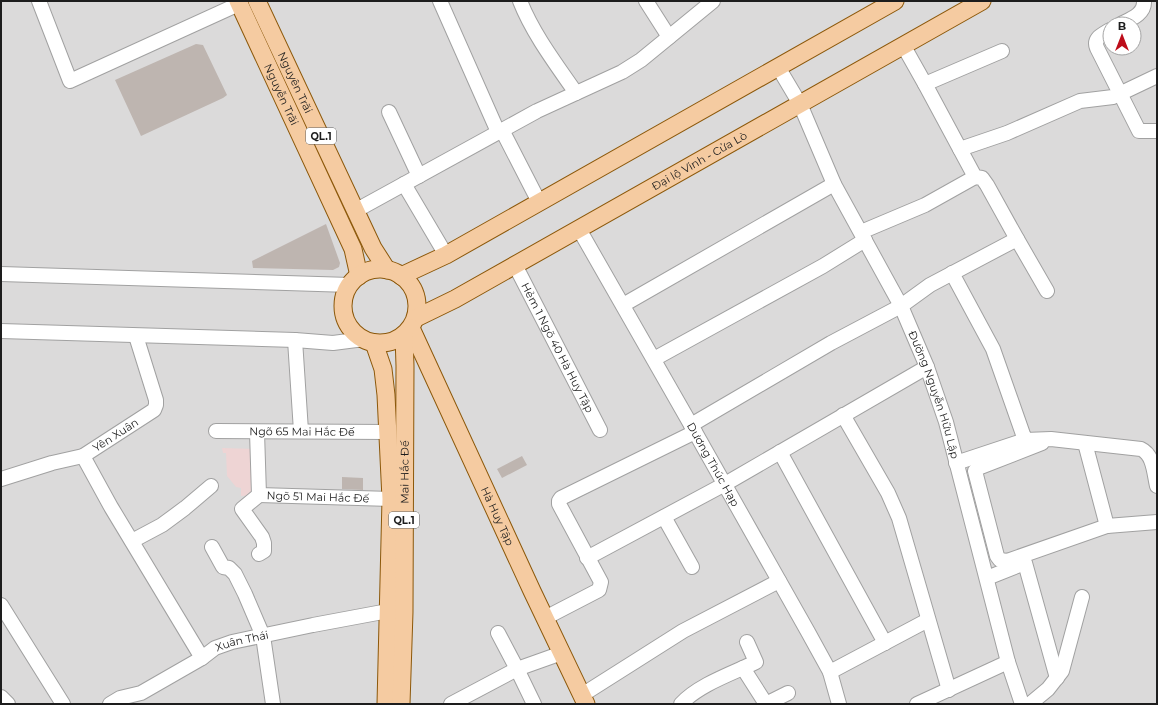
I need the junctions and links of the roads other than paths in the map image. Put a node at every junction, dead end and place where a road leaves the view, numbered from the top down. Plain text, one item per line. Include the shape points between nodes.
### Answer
1 (39, 1) edge
2 (257, 1) edge
3 (440, 1) edge
4 (520, 1) edge
5 (646, 1) edge
6 (713, 1) edge
7 (982, 1) edge
8 (1144, 1) edge
9 (241, 2) edge
10 (886, 3) edge
11 (1135, 16) edge
12 (1102, 34) edge
13 (669, 37) junction
14 (903, 45) junction
15 (1002, 51) dead end
16 (778, 67) junction
17 (1157, 76) edge
18 (926, 84) junction
19 (576, 93) junction
20 (1121, 94) junction
21 (800, 104) junction
22 (389, 112) dead end
23 (500, 131) junction
24 (1157, 131) edge
25 (960, 149) junction
26 (419, 176) junction
27 (975, 177) junction
28 (404, 184) junction
29 (834, 184) junction
30 (539, 202) junction
31 (355, 211) junction
32 (579, 229) junction
33 (863, 236) junction
34 (1017, 239) junction
35 (446, 255) junction
36 (515, 265) junction
37 (394, 273) junction
38 (952, 273) junction
39 (1, 274) edge
40 (355, 281) junction
41 (1047, 291) dead end
42 (623, 305) junction
43 (901, 306) junction
44 (410, 327) junction
45 (1, 331) edge
46 (136, 336) junction
47 (295, 340) junction
48 (369, 341) junction
49 (654, 359) junction
50 (927, 366) junction
51 (843, 415) junction
52 (693, 428) junction
53 (600, 430) dead end
54 (216, 431) dead end
55 (301, 431) junction
56 (257, 432) junction
57 (388, 432) junction
58 (1051, 439) junction
59 (1026, 440) junction
60 (1085, 444) junction
61 (780, 452) junction
62 (83, 456) junction
63 (956, 463) junction
64 (1, 478) edge
65 (724, 484) junction
66 (212, 486) dead end
67 (1157, 486) edge
68 (260, 495) junction
69 (391, 499) junction
70 (664, 517) junction
71 (1157, 522) edge
72 (1107, 526) junction
73 (132, 541) junction
74 (1084, 542) dead end
75 (212, 547) dead end
76 (259, 554) dead end
77 (587, 558) junction
78 (1026, 563) junction
79 (692, 567) dead end
80 (987, 578) junction
81 (779, 581) junction
82 (1082, 597) dead end
83 (1, 606) edge
84 (388, 611) junction
85 (545, 618) junction
86 (928, 620) junction
87 (498, 633) dead end
88 (263, 636) junction
89 (747, 642) dead end
90 (885, 644) junction
91 (562, 653) junction
92 (202, 658) junction
93 (1008, 662) junction
94 (743, 668) junction
95 (517, 669) junction
96 (830, 672) junction
97 (1057, 678) junction
98 (949, 690) junction
99 (788, 693) dead end
100 (1, 697) edge
101 (584, 699) edge
102 (8, 704) edge
103 (64, 704) edge
104 (110, 704) edge
105 (273, 704) edge
106 (386, 704) edge
107 (401, 704) edge
108 (451, 704) edge
109 (534, 704) edge
110 (680, 704) edge
111 (766, 704) edge
112 (839, 704) edge
113 (917, 704) edge
114 (1022, 704) edge
115 (1030, 704) edge

1 - 9 street via 70,81
2 - 31 main road, Nguyên Trãi / QL.1
3 - 23 street
4 - 19 street via 530,24
5 - 13 street
6 - 13 street
7 - 14 main road, Đại lộ Vinh - Cửa Lò
8 - 11 street via 1143,8
9 - 40 main road, Nguyễn Trãi / QL.1 via 353,249
10 - 16 main road
12 - 20 street via 1096,39 1096,45
13 - 19 street via 622,72
14 - 18 street
14 - 21 main road, Đại lộ Vinh - Cửa Lò
15 - 18 street
16 - 21 street, Đường Nguyễn Hữu Lập
16 - 30 main road
17 - 20 street
18 - 25 street
19 - 23 street
20 - 24 street via 1139,131
20 - 25 street via 1108,99 1080,101 1007,133
21 - 29 street, Đường Nguyễn Hữu Lập
21 - 32 main road, Đại lộ Vinh - Cửa Lò
22 - 26 street
23 - 26 street
23 - 30 street
25 - 27 street
26 - 28 street
27 - 33 street
27 - 34 street via 987,184
28 - 31 street
28 - 35 street
29 - 33 street, Đường Nguyễn Hữu Lập
29 - 42 street
30 - 35 main road
31 - 37 main road, Nguyên Trãi / QL.1 via 373,248
32 - 36 main road, Đại lộ Vinh - Cửa Lò
32 - 42 street, Dương Thúc Hạp
33 - 43 street, Đường Nguyễn Hữu Lập
33 - 49 street via 823,266
34 - 38 street
34 - 41 street
35 - 37 main road
36 - 44 main road, Đại lộ Vinh - Cửa Lò
36 - 53 street, Hẻm 1 Ngõ 40 Hà Huy Tập
37 - 40 main road via 377,270 366,272
37 - 44 main road, QL.1 via 412,288 416,297 418,308
38 - 43 street
38 - 59 street via 993,349
39 - 40 street
40 - 48 main road via 345,295 344,315 355,333
42 - 49 street, Dương Thúc Hạp
43 - 50 street, Đường Nguyễn Hữu Lập
43 - 52 street via 831,343
44 - 48 main road via 394,341
44 - 85 main road, Hà Huy Tập
44 - 107 main road, Mai Hắc Đế / QL.1 via 406,366
45 - 46 street
46 - 47 street
46 - 62 street, Yên Xuân via 156,400 154,410
47 - 48 street via 333,343
47 - 55 street
48 - 57 main road, Mai Hắc Đế / QL.1 via 383,369
49 - 52 street, Dương Thúc Hạp
50 - 51 street
50 - 63 street, Đường Nguyễn Hữu Lập via 946,422
51 - 61 street
51 - 86 street via 895,508 904,531
52 - 65 street, Dương Thúc Hạp
52 - 77 street via 561,498 559,504
54 - 56 street, Ngõ 65 Mai Hắc Đế
55 - 56 street, Ngõ 65 Mai Hắc Đế
55 - 57 street, Ngõ 65 Mai Hắc Đế
56 - 68 street, Ngõ 51 Mai Hắc Đế
57 - 69 main road, Mai Hắc Đế / QL.1
58 - 59 street
58 - 60 street
58 - 72 street via 975,471 998,558 1007,561
59 - 63 street
60 - 67 street via 1143,450 1151,458
60 - 72 street
61 - 65 street
61 - 90 street
62 - 64 street, Yên Xuân
62 - 73 street
63 - 80 street, Đường Nguyễn Hữu Lập
65 - 70 street
65 - 81 street, Dương Thúc Hạp
66 - 73 street via 162,525
68 - 69 street, Ngõ 51 Mai Hắc Đế
68 - 76 street via 242,509 264,543 264,550
69 - 84 main road, Mai Hắc Đế / QL.1
70 - 77 street
70 - 79 street
71 - 72 street
73 - 92 street
74 - 78 street
75 - 88 street via 223,567 229,568 235,574
77 - 85 street via 600,582 599,590
78 - 80 street
78 - 97 street
80 - 93 street, Đường Nguyễn Hữu Lập
81 - 96 street, Dương Thúc Hạp
81 - 101 street via 683,631
82 - 97 street via 1065,664
83 - 103 street
84 - 88 street, Xuân Thái
84 - 106 main road, Mai Hắc Đế / QL.1
85 - 91 main road, Hà Huy Tập
86 - 90 street
86 - 98 street
87 - 95 street
88 - 92 street, Xuân Thái via 215,648
88 - 105 street
89 - 94 street via 756,662
90 - 96 street
91 - 95 street
91 - 101 main road, Hà Huy Tập
92 - 104 street, Xuân Thái via 141,693 120,698
93 - 98 street
93 - 114 street, Đường Nguyễn Hữu Lập
94 - 110 street via 714,682
94 - 111 street
95 - 108 street
95 - 109 street
96 - 112 street, Dương Thúc Hạp
97 - 115 street
98 - 113 street
99 - 111 street
100 - 102 street

